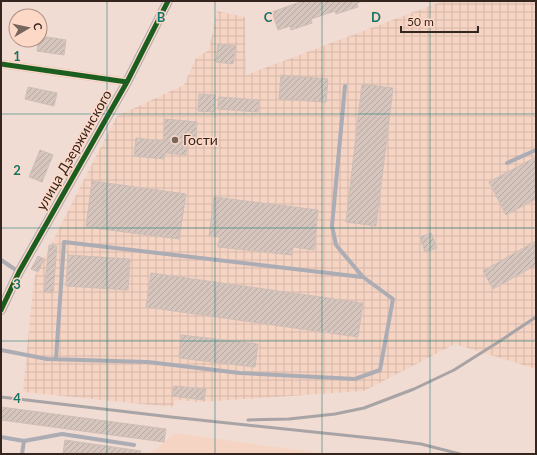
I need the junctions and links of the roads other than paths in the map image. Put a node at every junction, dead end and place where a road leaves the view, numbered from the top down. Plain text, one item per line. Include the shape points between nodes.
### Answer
1 (168, 1) edge
2 (1, 64) edge
3 (127, 82) junction
4 (345, 86) dead end
5 (536, 150) edge
6 (507, 163) dead end
7 (1, 260) edge
8 (19, 272) junction
9 (363, 277) junction
10 (1, 310) edge
11 (1, 350) edge
12 (56, 359) junction
13 (1, 437) edge
14 (24, 441) junction
15 (134, 444) dead end
16 (22, 454) edge

1 - 3 street, улица Дзержинского
2 - 3 street
3 - 8 street, улица Дзержинского
4 - 9 lane via 332,226 336,245
5 - 6 lane
7 - 8 lane
8 - 10 street, улица Дзержинского
9 - 12 lane via 64,242
9 - 12 lane via 393,299 380,370 355,379 240,374 148,362
11 - 12 lane
13 - 14 lane
14 - 15 lane via 62,434
14 - 16 lane

